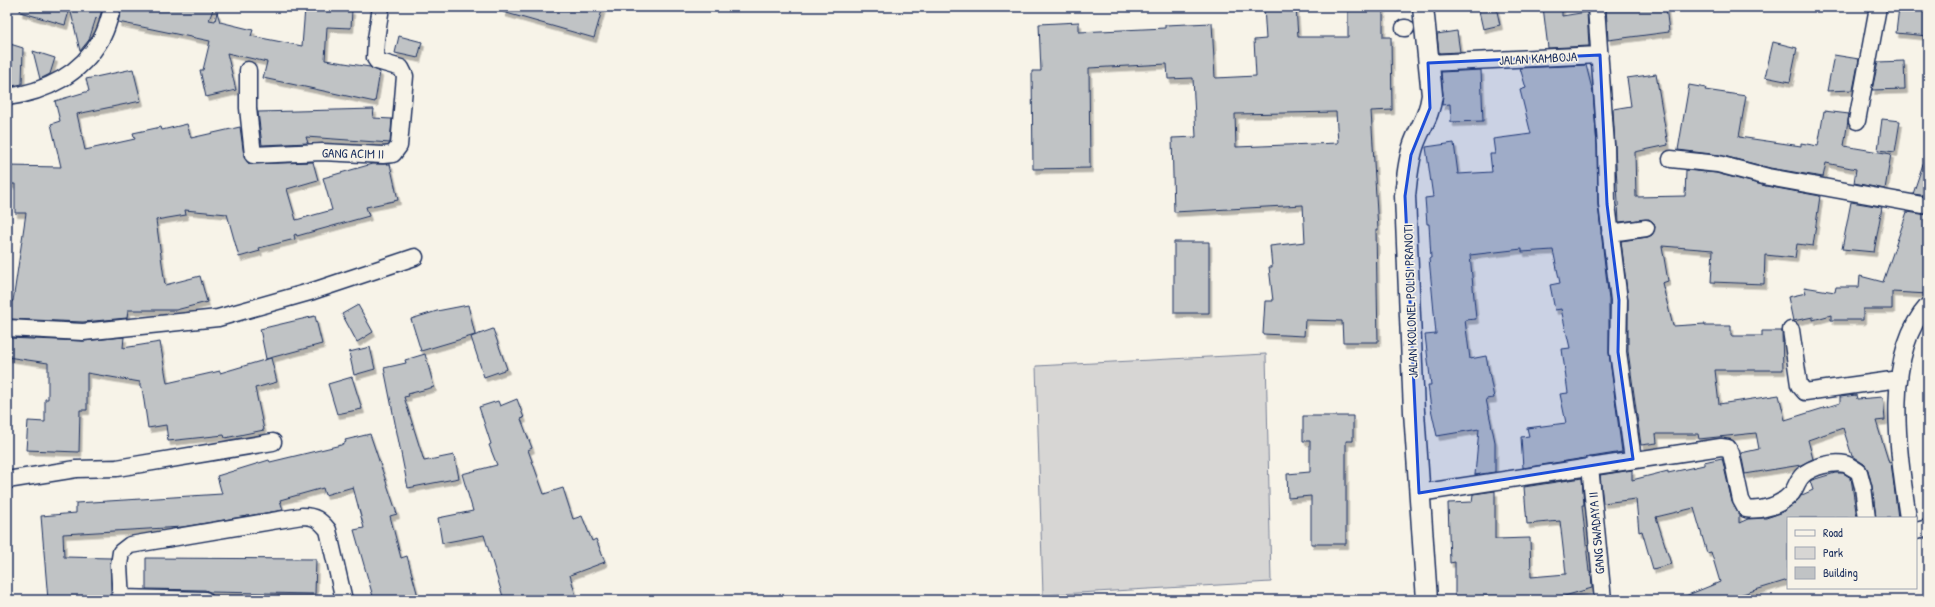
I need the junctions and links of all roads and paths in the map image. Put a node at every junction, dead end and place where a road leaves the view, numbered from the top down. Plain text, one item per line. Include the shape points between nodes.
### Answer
1 (113, 7) edge
2 (381, 7) edge
3 (1423, 7) edge
4 (1596, 7) edge
5 (1878, 7) edge
6 (1600, 55) junction
7 (1428, 64) junction
8 (248, 70) dead end
9 (7, 97) edge
10 (1857, 121) dead end
11 (1671, 159) dead end
12 (1928, 206) edge
13 (1646, 228) dead end
14 (1610, 233) junction
15 (415, 257) dead end
16 (1928, 305) edge
17 (7, 328) edge
18 (1791, 330) dead end
19 (1899, 379) junction
20 (273, 442) dead end
21 (1633, 459) junction
22 (1590, 466) junction
23 (7, 480) edge
24 (1419, 492) junction
25 (1867, 517) edge
26 (1908, 517) edge
27 (1928, 528) edge
28 (1917, 531) edge
29 (121, 599) edge
30 (205, 600) edge
31 (344, 600) edge
32 (1426, 600) edge
33 (1603, 600) edge

1 - 9 street via 102,39 72,72 49,87
2 - 8 street, GANG ACIM II via 375,58 401,68 405,76 399,146 392,154 322,152 253,155 248,108
3 - 7 street, JALAN KOLONEL POLISI PRANOTI
4 - 6 street
5 - 10 street
6 - 7 street, JALAN KAMBOJA
6 - 14 street
7 - 24 street, JALAN KOLONEL POLISI PRANOTI via 1432,95 1430,108 1411,155 1405,196
11 - 12 street via 1718,164
13 - 14 street
14 - 21 street via 1619,300 1618,352
15 - 17 street via 313,292 218,318 83,332
16 - 19 street via 1919,314 1907,341
18 - 19 street via 1799,385 1805,392
19 - 26 street via 1897,409 1900,462
20 - 23 street via 118,468 76,469
21 - 22 street
21 - 25 street via 1728,448 1741,500 1746,509 1756,510 1774,505 1792,493 1804,474 1823,465 1844,464 1858,472 1863,487
22 - 24 street
22 - 33 street, GANG SWADAYA II
24 - 32 street, JALAN KOLONEL POLISI PRANOTI
27 - 28 street
29 - 30 street
29 - 31 street via 121,552 130,545 312,516 328,530

